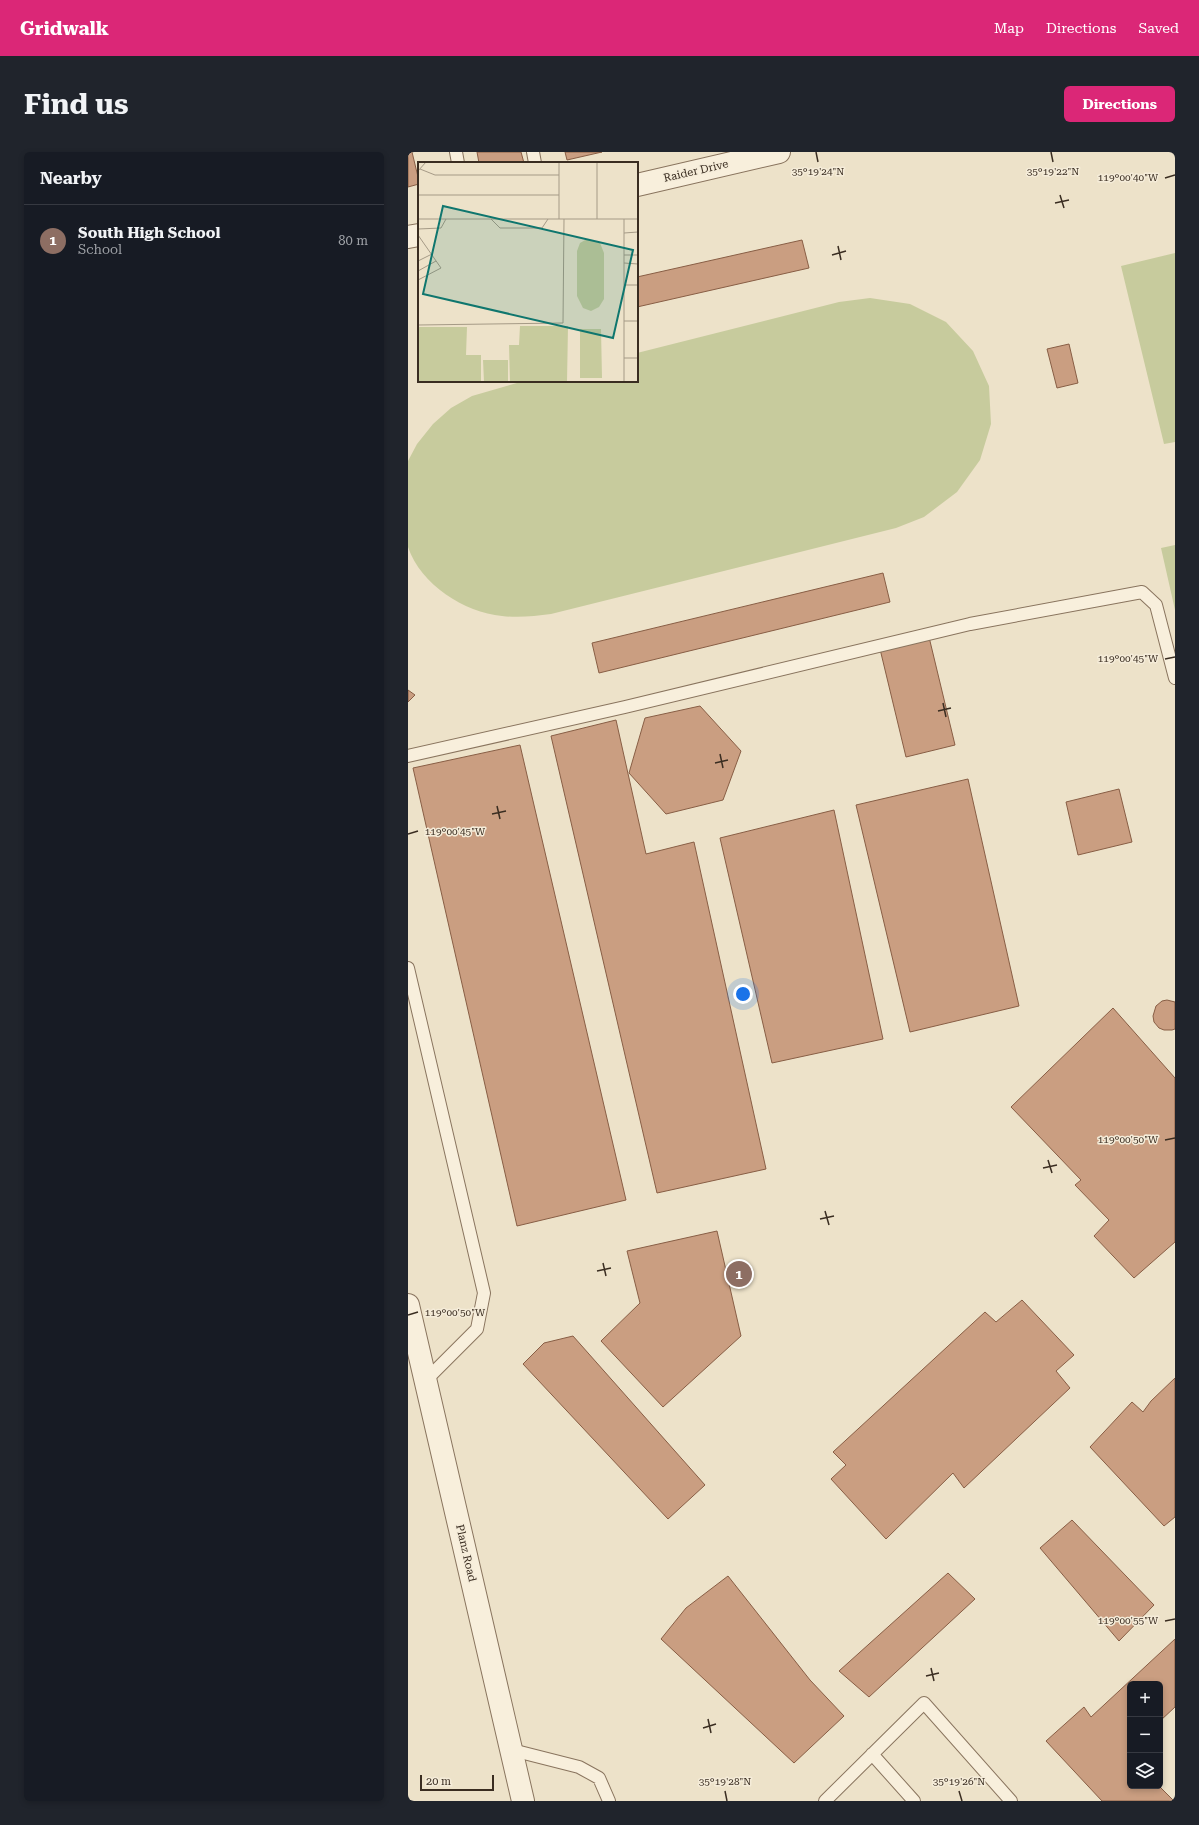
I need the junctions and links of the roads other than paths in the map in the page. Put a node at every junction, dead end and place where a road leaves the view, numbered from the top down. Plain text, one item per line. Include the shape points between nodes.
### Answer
1 (456, 152) edge
2 (533, 152) edge
3 (779, 152) edge
4 (713, 159) edge
5 (458, 162) edge
6 (535, 162) edge
7 (638, 185) edge
8 (418, 235) edge
9 (408, 237) edge
10 (1175, 678) edge
11 (408, 756) edge
12 (408, 968) edge
13 (408, 1305) edge
14 (426, 1381) junction
15 (512, 1750) junction
16 (872, 1754) junction
17 (523, 1801) edge
18 (609, 1801) edge
19 (825, 1801) edge
20 (914, 1801) edge
21 (1011, 1801) edge

1 - 5 lane
2 - 6 lane
3 - 4 street, Raider Drive
4 - 7 street, Raider Drive
8 - 9 street
10 - 11 lane via 1156,606 1142,592 970,624
12 - 14 lane via 484,1293 476,1329
13 - 14 street, Planz Road
14 - 15 street, Planz Road
15 - 17 street, Planz Road
15 - 18 lane via 579,1767 599,1778
16 - 19 lane
16 - 20 lane
16 - 21 lane via 924,1703

